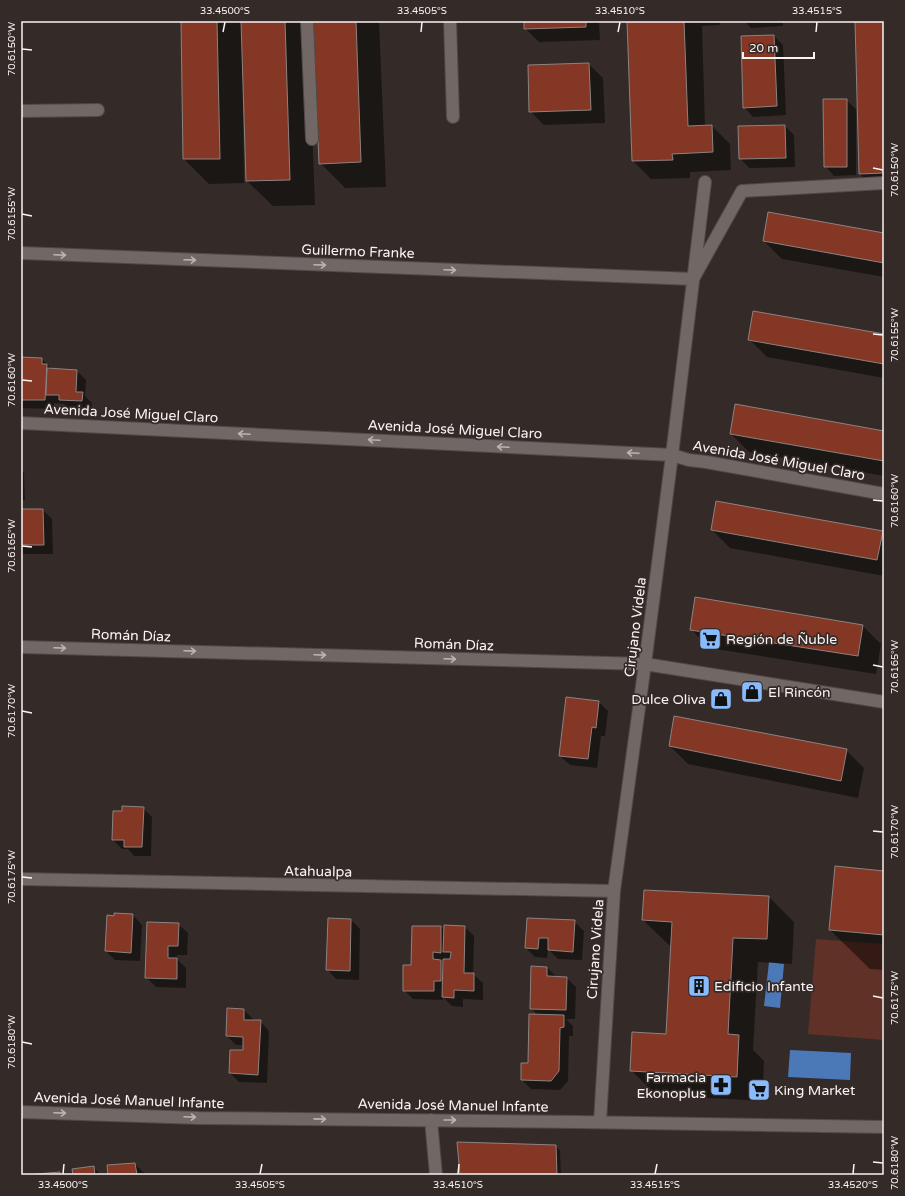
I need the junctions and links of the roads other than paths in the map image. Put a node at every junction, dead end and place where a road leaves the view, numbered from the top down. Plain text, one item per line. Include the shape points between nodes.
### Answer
1 (308, 21) edge
2 (450, 21) edge
3 (98, 110) dead end
4 (21, 111) edge
5 (453, 117) dead end
6 (312, 139) dead end
7 (705, 182) dead end
8 (884, 183) edge
9 (21, 254) edge
10 (693, 279) junction
11 (21, 423) edge
12 (672, 455) junction
13 (884, 494) edge
14 (21, 647) edge
15 (645, 664) junction
16 (884, 702) edge
17 (21, 879) edge
18 (614, 891) junction
19 (21, 1112) edge
20 (431, 1120) junction
21 (600, 1122) junction
22 (884, 1127) edge
23 (436, 1175) edge

1 - 6 street
2 - 5 street
3 - 4 street
7 - 10 street, Cirujano Videla
8 - 10 street, Cirujano Videla via 742,191
9 -> 10 street, Guillermo Franke
10 - 12 street, Cirujano Videla
12 -> 11 street, Avenida José Miguel Claro
12 - 13 street, Avenida José Miguel Claro
12 - 15 street, Cirujano Videla
14 -> 15 street, Román Díaz
15 - 16 street, Román Díaz
15 - 18 street, Cirujano Videla
17 - 18 street, Atahualpa
18 - 21 street, Cirujano Videla
19 -> 20 street, Avenida José Manuel Infante via 199,1118
20 -> 21 street, Avenida José Manuel Infante
20 - 23 street
21 - 22 street, Avenida José Manuel Infante

